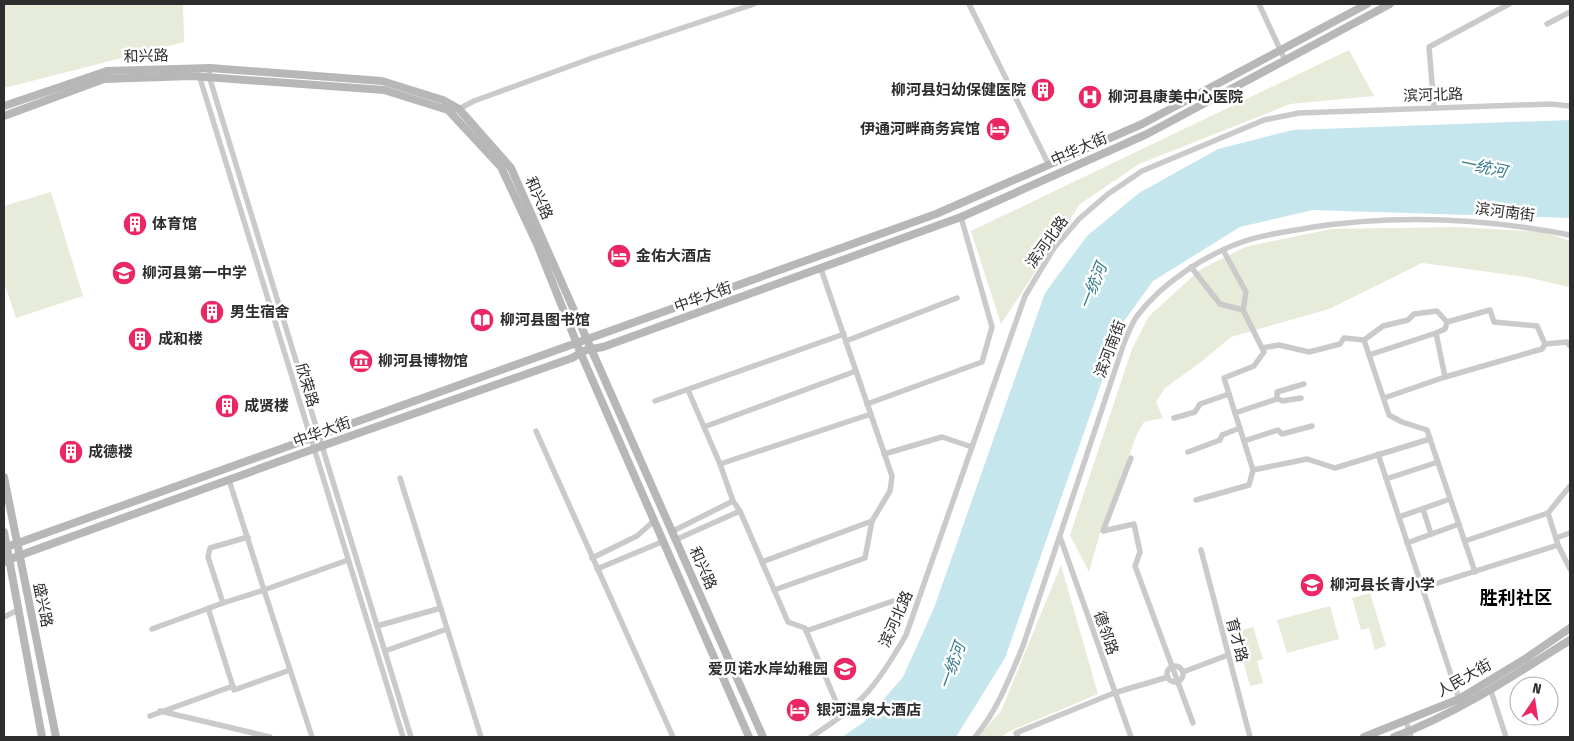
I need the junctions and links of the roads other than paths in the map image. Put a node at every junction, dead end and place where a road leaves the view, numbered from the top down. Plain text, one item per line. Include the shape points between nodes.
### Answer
1 (754, 4) edge
2 (969, 4) edge
3 (1259, 4) edge
4 (1367, 4) edge
5 (1390, 4) edge
6 (1509, 4) edge
7 (1570, 12) edge
8 (1547, 24) dead end
9 (1280, 50) junction
10 (1284, 60) junction
11 (200, 72) junction
12 (210, 72) junction
13 (4, 106) edge
14 (1570, 106) edge
15 (1434, 107) junction
16 (459, 109) junction
17 (451, 113) junction
18 (4, 116) edge
19 (1049, 165) junction
20 (961, 218) junction
21 (1570, 235) edge
22 (1223, 250) junction
23 (1191, 267) junction
24 (821, 269) junction
25 (957, 298) dead end
26 (1242, 310) junction
27 (1447, 322) junction
28 (1436, 333) junction
29 (844, 334) junction
30 (586, 339) junction
31 (846, 340) junction
32 (1364, 340) junction
33 (577, 343) junction
34 (1545, 344) junction
35 (1570, 346) edge
36 (1262, 348) junction
37 (592, 349) junction
38 (581, 354) junction
39 (1369, 355) junction
40 (856, 371) junction
41 (1445, 376) junction
42 (1304, 384) dead end
43 (688, 390) junction
44 (1229, 394) junction
45 (1277, 398) junction
46 (1301, 398) dead end
47 (1384, 398) junction
48 (655, 401) dead end
49 (867, 404) junction
50 (1235, 413) junction
51 (870, 414) junction
52 (1174, 418) dead end
53 (1312, 426) dead end
54 (704, 427) junction
55 (1240, 428) junction
56 (536, 431) dead end
57 (315, 437) junction
58 (1430, 439) junction
59 (1244, 441) junction
60 (318, 447) junction
61 (972, 447) junction
62 (1188, 452) dead end
63 (884, 454) junction
64 (1378, 454) junction
65 (1131, 458) dead end
66 (1438, 462) junction
67 (720, 464) junction
68 (1253, 470) junction
69 (4, 477) edge
70 (400, 478) dead end
71 (1386, 479) junction
72 (229, 480) junction
73 (1570, 486) edge
74 (1450, 499) junction
75 (1196, 500) dead end
76 (733, 501) junction
77 (1423, 509) junction
78 (740, 510) junction
79 (1548, 513) junction
80 (1399, 517) junction
81 (655, 520) junction
82 (872, 521) junction
83 (1459, 524) junction
84 (4, 532) edge
85 (672, 532) junction
86 (1570, 533) edge
87 (1431, 534) junction
88 (1060, 536) junction
89 (248, 537) junction
90 (1556, 538) junction
91 (675, 540) junction
92 (664, 541) junction
93 (1465, 541) junction
94 (1407, 542) junction
95 (17, 544) junction
96 (1558, 545) junction
97 (5, 548) edge
98 (1200, 550) dead end
99 (19, 555) junction
100 (592, 558) junction
101 (348, 560) junction
102 (6, 561) edge
103 (762, 562) junction
104 (597, 569) junction
105 (1570, 569) edge
106 (1475, 572) junction
107 (1422, 588) junction
108 (264, 590) junction
109 (774, 590) junction
110 (893, 601) dead end
111 (223, 603) junction
112 (208, 608) junction
113 (441, 608) junction
114 (18, 610) junction
115 (4, 617) edge
116 (377, 626) junction
117 (1570, 628) edge
118 (152, 629) dead end
119 (447, 629) junction
120 (806, 631) junction
121 (1570, 640) edge
122 (385, 651) junction
123 (1228, 655) junction
124 (1172, 667) junction
125 (290, 670) junction
126 (1183, 672) junction
127 (1168, 677) junction
128 (1178, 681) junction
129 (233, 686) junction
130 (1491, 691) junction
131 (1114, 693) junction
132 (1459, 698) junction
133 (160, 711) junction
134 (150, 716) dead end
135 (842, 716) junction
136 (1406, 721) junction
137 (1193, 723) dead end
138 (1410, 734) edge
139 (42, 737) edge
140 (56, 737) edge
141 (270, 737) edge
142 (312, 737) edge
143 (403, 737) edge
144 (411, 737) edge
145 (481, 737) edge
146 (673, 737) edge
147 (749, 737) edge
148 (763, 737) edge
149 (812, 737) edge
150 (975, 737) edge
151 (1018, 737) edge
152 (1131, 737) edge
153 (1250, 737) edge
154 (1364, 737) edge
155 (1394, 737) edge
156 (1506, 737) edge

1 - 16 street via 596,57
2 - 19 street
3 - 9 street
4 - 9 street, 中华大街
5 - 10 street, 中华大街
6 - 15 street via 1429,47
7 - 8 street
9 - 10 street
9 - 19 street, 中华大街 via 1142,124
10 - 20 street, 中华大街 via 1147,134
11 - 12 street, 和兴路
11 - 13 street, 和兴路 via 107,71
11 - 18 street, 和兴路 via 104,78
11 - 57 street, 欣荣路
12 - 16 street, 和兴路 via 382,81 443,100
12 - 17 street, 和兴路 via 384,90
12 - 57 street, 欣荣路
14 - 15 street, 滨河北路
15 - 61 street, 滨河北路 via 1299,113 1264,120 1142,171 1108,194 1079,219 1054,248 1025,296
16 - 17 street
16 - 30 street, 和兴路 via 511,168
17 - 33 street, 和兴路 via 501,167 537,244
19 - 30 street, 中华大街 via 936,214
20 - 24 street, 中华大街
20 - 49 street via 992,327 982,362
21 - 22 street, 滨河南街 via 1462,220 1415,219 1327,225 1278,233
22 - 23 street, 滨河南街
22 - 26 street via 1246,292
23 - 26 street via 1220,304
23 - 88 street, 滨河南街 via 1156,295 1136,317
24 - 29 street
24 - 37 street, 中华大街
25 - 31 street
26 - 36 street
27 - 28 street via 1445,328
27 - 32 street via 1437,310 1414,314 1408,320 1383,326
27 - 34 street via 1490,310 1494,322 1537,326
28 - 39 street
28 - 41 street
29 - 31 street
29 - 43 street
30 - 33 street, 中华大街
30 - 37 street, 和兴路
31 - 40 street
32 - 36 street via 1344,338 1340,344 1309,352 1280,345
32 - 39 street
33 - 38 street, 和兴路
33 - 57 street, 中华大街
34 - 35 street via 1567,342
34 - 41 street via 1542,349
36 - 44 street via 1264,352 1254,366 1224,378
37 - 38 street, 中华大街
37 - 85 street, 和兴路
38 - 60 street, 中华大街
38 - 81 street, 和兴路
39 - 47 street
40 - 49 street
40 - 54 street
41 - 47 street
42 - 45 street via 1277,392
43 - 48 street
43 - 54 street
44 - 50 street
44 - 52 street via 1200,404 1195,412
45 - 46 street via 1282,402
45 - 50 street
47 - 58 street via 1388,415 1427,430
49 - 51 street
50 - 55 street
51 - 63 street
51 - 67 street
53 - 59 street via 1282,434 1278,430
54 - 67 street
55 - 59 street
55 - 62 street via 1222,435 1220,440
56 - 100 street
57 - 60 street, 欣荣路
57 - 95 street, 中华大街
58 - 64 street
58 - 66 street
59 - 68 street
60 - 72 street, 中华大街
60 - 101 street, 欣荣路
60 - 116 street, 欣荣路
61 - 63 street via 942,437
61 - 135 street, 滨河北路 via 906,635 864,696
63 - 82 street via 892,476 890,491
64 - 68 street via 1335,468 1307,459
64 - 71 street
65 - 124 street via 1103,531 1134,524 1140,552 1135,566
66 - 71 street
66 - 74 street
67 - 76 street
68 - 75 street via 1249,485
69 - 95 street, 盛兴路
70 - 113 street
71 - 80 street
72 - 89 street
72 - 99 street, 中华大街
73 - 79 street
74 - 77 street
74 - 83 street
76 - 78 street
76 - 85 street
77 - 80 street
77 - 87 street
78 - 91 street
78 - 103 street
79 - 90 street
79 - 93 street
80 - 94 street
81 - 92 street, 和兴路
81 - 100 street via 637,536
82 - 103 street
82 - 109 street via 865,558
83 - 87 street
83 - 93 street
84 - 97 street, 盛兴路
85 - 91 street, 和兴路
86 - 90 street
87 - 94 street
88 - 131 street, 德邻路
88 - 150 street, 滨河南街 via 1023,646 1006,686
89 - 108 street
89 - 111 street via 210,548 208,557
90 - 96 street
91 - 148 street, 和兴路
92 - 104 street
92 - 147 street, 和兴路
93 - 106 street
94 - 107 street
95 - 97 street, 中华大街
95 - 99 street, 盛兴路
96 - 105 street
96 - 106 street
97 - 102 street, 盛兴路
98 - 123 street, 育才路
99 - 102 street, 中华大街
99 - 140 street, 盛兴路
100 - 104 street
101 - 108 street
101 - 143 street, 欣荣路
102 - 114 street, 盛兴路
103 - 109 street
104 - 146 street
106 - 107 street
107 - 132 street
108 - 111 street
108 - 125 street
109 - 120 street via 788,622
110 - 120 street
111 - 112 street
112 - 118 street
112 - 129 street
113 - 116 street
113 - 119 street
114 - 115 street
114 - 139 street, 盛兴路
116 - 122 street, 欣荣路
117 - 132 street, 人民大街
119 - 122 street
119 - 145 street
120 - 135 street
121 - 130 street, 人民大街
122 - 144 street, 欣荣路
123 - 126 street
123 - 153 street, 育才路
124 - 126 street via 1178,666
124 - 127 street
124 - 128 street
125 - 129 street via 234,690
125 - 142 street
126 - 128 street
127 - 128 street
127 - 131 street
128 - 137 street
129 - 133 street
130 - 138 street, 人民大街
130 - 156 street
131 - 151 street via 1016,733
131 - 152 street, 德邻路
132 - 136 street, 人民大街
133 - 134 street
133 - 141 street
135 - 149 street, 滨河北路
136 - 138 street
136 - 154 street, 人民大街
138 - 155 street, 人民大街

